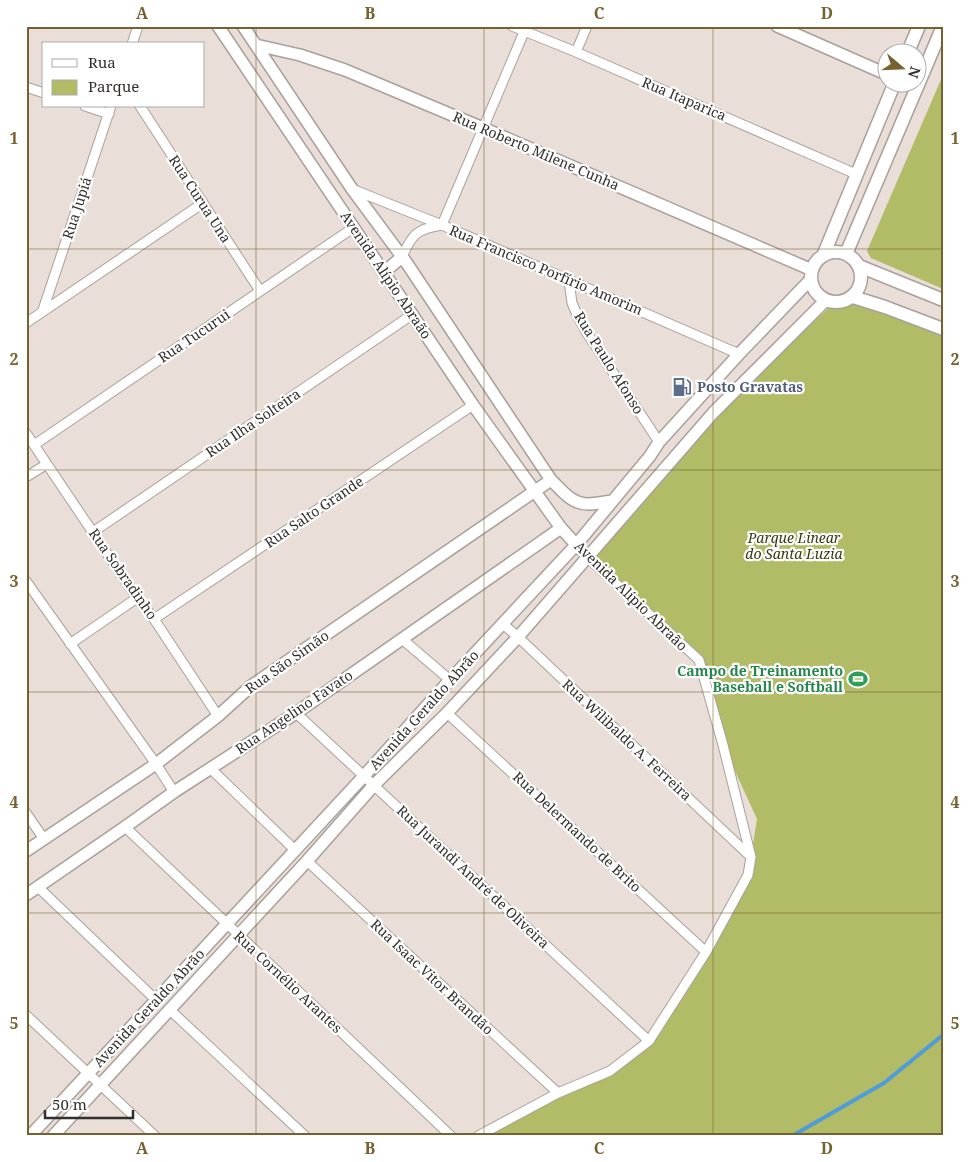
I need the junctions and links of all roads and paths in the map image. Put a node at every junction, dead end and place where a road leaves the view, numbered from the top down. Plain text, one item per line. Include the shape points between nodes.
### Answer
1 (138, 26) edge
2 (218, 26) edge
3 (243, 26) edge
4 (512, 26) edge
5 (587, 26) edge
6 (777, 26) edge
7 (919, 26) edge
8 (943, 26) edge
9 (524, 32) junction
10 (133, 42) edge
11 (912, 42) edge
12 (256, 45) junction
13 (576, 52) junction
14 (926, 58) edge
15 (876, 70) edge
16 (26, 87) edge
17 (42, 92) edge
18 (891, 92) edge
19 (909, 92) edge
20 (98, 108) edge
21 (141, 108) edge
22 (110, 110) edge
23 (483, 128) junction
24 (856, 174) junction
25 (352, 188) junction
26 (203, 203) junction
27 (442, 225) junction
28 (353, 228) junction
29 (846, 254) junction
30 (822, 256) junction
31 (402, 257) junction
32 (859, 266) junction
33 (384, 272) junction
34 (811, 274) junction
35 (569, 281) junction
36 (260, 291) junction
37 (853, 297) junction
38 (943, 300) edge
39 (825, 301) junction
40 (43, 310) junction
41 (413, 314) junction
42 (26, 323) edge
43 (943, 329) edge
44 (739, 354) junction
45 (699, 399) junction
46 (473, 405) junction
47 (713, 413) junction
48 (26, 433) edge
49 (660, 442) junction
50 (34, 445) junction
51 (47, 464) junction
52 (26, 477) edge
53 (552, 480) junction
54 (534, 492) junction
55 (612, 501) junction
56 (561, 528) junction
57 (93, 532) junction
58 (576, 545) junction
59 (587, 557) junction
60 (26, 581) edge
61 (137, 598) junction
62 (154, 618) junction
63 (503, 624) junction
64 (518, 637) junction
65 (402, 638) junction
66 (70, 644) junction
67 (450, 680) junction
68 (447, 712) junction
69 (296, 713) junction
70 (218, 716) junction
71 (156, 764) junction
72 (210, 768) junction
73 (364, 776) junction
74 (374, 785) junction
75 (174, 792) junction
76 (26, 813) edge
77 (125, 827) junction
78 (44, 839) junction
79 (295, 850) junction
80 (26, 851) edge
81 (751, 857) junction
82 (307, 861) junction
83 (38, 887) junction
84 (26, 895) edge
85 (227, 924) junction
86 (238, 935) junction
87 (706, 952) junction
88 (156, 1000) junction
89 (169, 1009) junction
90 (26, 1015) edge
91 (650, 1041) junction
92 (88, 1073) junction
93 (100, 1084) junction
94 (558, 1093) junction
95 (30, 1136) edge
96 (52, 1136) edge
97 (155, 1136) edge
98 (305, 1136) edge
99 (450, 1136) edge
100 (478, 1136) edge

1 - 10 street
2 - 28 street, Avenida Alípio Abraão
3 - 12 street, Avenida Alípio Abraão
4 - 9 street, Rua Itaparica
5 - 13 street
6 - 15 street
7 - 11 main road
8 - 14 main road
9 - 13 street, Rua Itaparica
9 - 23 street
12 - 23 street, Rua Roberto Milene Cunha via 345,70
12 - 25 street, Avenida Alípio Abraão
13 - 24 street, Rua Itaparica
16 - 17 street
18 - 24 main road, Avenida Geraldo Abrão
19 - 29 main road
20 - 22 street
21 - 26 street, Rua Curua Una
22 - 40 street, Rua Jupiá
23 - 27 street
23 - 34 street, Rua Roberto Milene Cunha
24 - 30 main road, Avenida Geraldo Abrão
25 - 27 street, Rua Francisco Porfírio Amorim
25 - 31 street, Avenida Alípio Abraão
26 - 36 street, Rua Curua Una
26 - 40 street
27 - 31 street, Avenida Alípio Abraão via 427,228 413,236
27 - 35 street, Rua Francisco Porfírio Amorim
28 - 33 street, Avenida Alípio Abraão
28 - 36 street, Rua Tucurui
29 - 30 main road via 832,252
29 - 32 main road
30 - 34 main road, Avenida Geraldo Abrão
31 - 33 street
31 - 53 street, Avenida Alípio Abraão
32 - 37 main road via 862,282
32 - 38 main road
33 - 41 street, Avenida Alípio Abraão
34 - 39 main road via 814,291
34 - 44 street, Avenida Geraldo Abrão
35 - 44 street, Rua Francisco Porfírio Amorim
35 - 49 street, Rua Paulo Afonso via 572,303 587,333
36 - 50 street, Rua Tucurui
37 - 39 main road via 846,302
37 - 43 main road
39 - 47 street, Avenida Geraldo Abrão
40 - 42 street
41 - 46 street, Avenida Alípio Abraão
41 - 57 street, Rua Ilha Solteira
44 - 45 street, Avenida Geraldo Abrão
45 - 47 street
45 - 49 street, Avenida Geraldo Abrão
46 - 54 street, Avenida Alípio Abraão
46 - 62 street, Rua Salto Grande
47 - 59 street, Avenida Geraldo Abrão
48 - 50 street, Rua Sobradinho
49 - 55 street, Avenida Geraldo Abrão
50 - 51 street, Rua Sobradinho
51 - 52 street
51 - 57 street, Rua Sobradinho
53 - 54 street, Rua São Simão
53 - 55 street, Avenida Alípio Abraão via 577,503
54 - 56 street, Avenida Alípio Abraão
54 - 70 street, Rua São Simão via 251,686
55 - 58 street, Avenida Geraldo Abrão
56 - 58 street, Avenida Alípio Abraão
56 - 65 street, Rua Angelino Favato
57 - 61 street, Rua Sobradinho
58 - 59 street, Avenida Alípio Abraão
58 - 63 street, Avenida Geraldo Abrão
59 - 64 street, Avenida Geraldo Abrão
59 - 81 street, Avenida Alípio Abraão via 699,660
60 - 66 street
61 - 62 street, Rua Sobradinho
61 - 66 street
62 - 70 street, Rua Sobradinho
63 - 64 street, Rua Wilibaldo A. Ferreira
63 - 67 street, Avenida Geraldo Abrão
64 - 68 street, Avenida Geraldo Abrão
64 - 81 street, Rua Wilibaldo A. Ferreira
65 - 67 street
65 - 69 street, Rua Angelino Favato
66 - 71 street
67 - 73 street, Avenida Geraldo Abrão
68 - 74 street, Avenida Geraldo Abrão
68 - 87 street, Rua Delermando de Brito
69 - 72 street, Rua Angelino Favato
69 - 73 street, Rua Jurandi André de Oliveira
70 - 71 street, Rua São Simão
71 - 75 street
71 - 78 street, Rua São Simão
72 - 75 street, Rua Angelino Favato
72 - 79 street
73 - 74 street, Rua Jurandi André de Oliveira
73 - 79 street, Avenida Geraldo Abrão
74 - 82 street, Avenida Geraldo Abrão
74 - 91 street, Rua Jurandi André de Oliveira
75 - 77 street, Rua Angelino Favato
76 - 78 street
77 - 83 street, Rua Angelino Favato
77 - 85 street, Rua Cornélio Arantes
78 - 80 street, Rua São Simão
79 - 85 street, Avenida Geraldo Abrão
81 - 87 street, Avenida Alípio Abraão via 748,876
82 - 86 street, Avenida Geraldo Abrão
82 - 94 street, Rua Isaac Vitor Brandão
83 - 84 street, Rua Angelino Favato
83 - 88 street
85 - 86 street, Rua Cornélio Arantes
85 - 88 street, Avenida Geraldo Abrão
86 - 89 street, Avenida Geraldo Abrão
86 - 99 street, Rua Cornélio Arantes
87 - 91 street, Avenida Alípio Abraão
88 - 92 street, Avenida Geraldo Abrão
89 - 93 street, Avenida Geraldo Abrão
89 - 98 street
90 - 92 street
91 - 94 street, Avenida Alípio Abraão via 610,1071
92 - 93 street
92 - 95 street, Avenida Geraldo Abrão
93 - 96 street, Avenida Geraldo Abrão
93 - 97 street
94 - 100 street, Avenida Alípio Abraão

